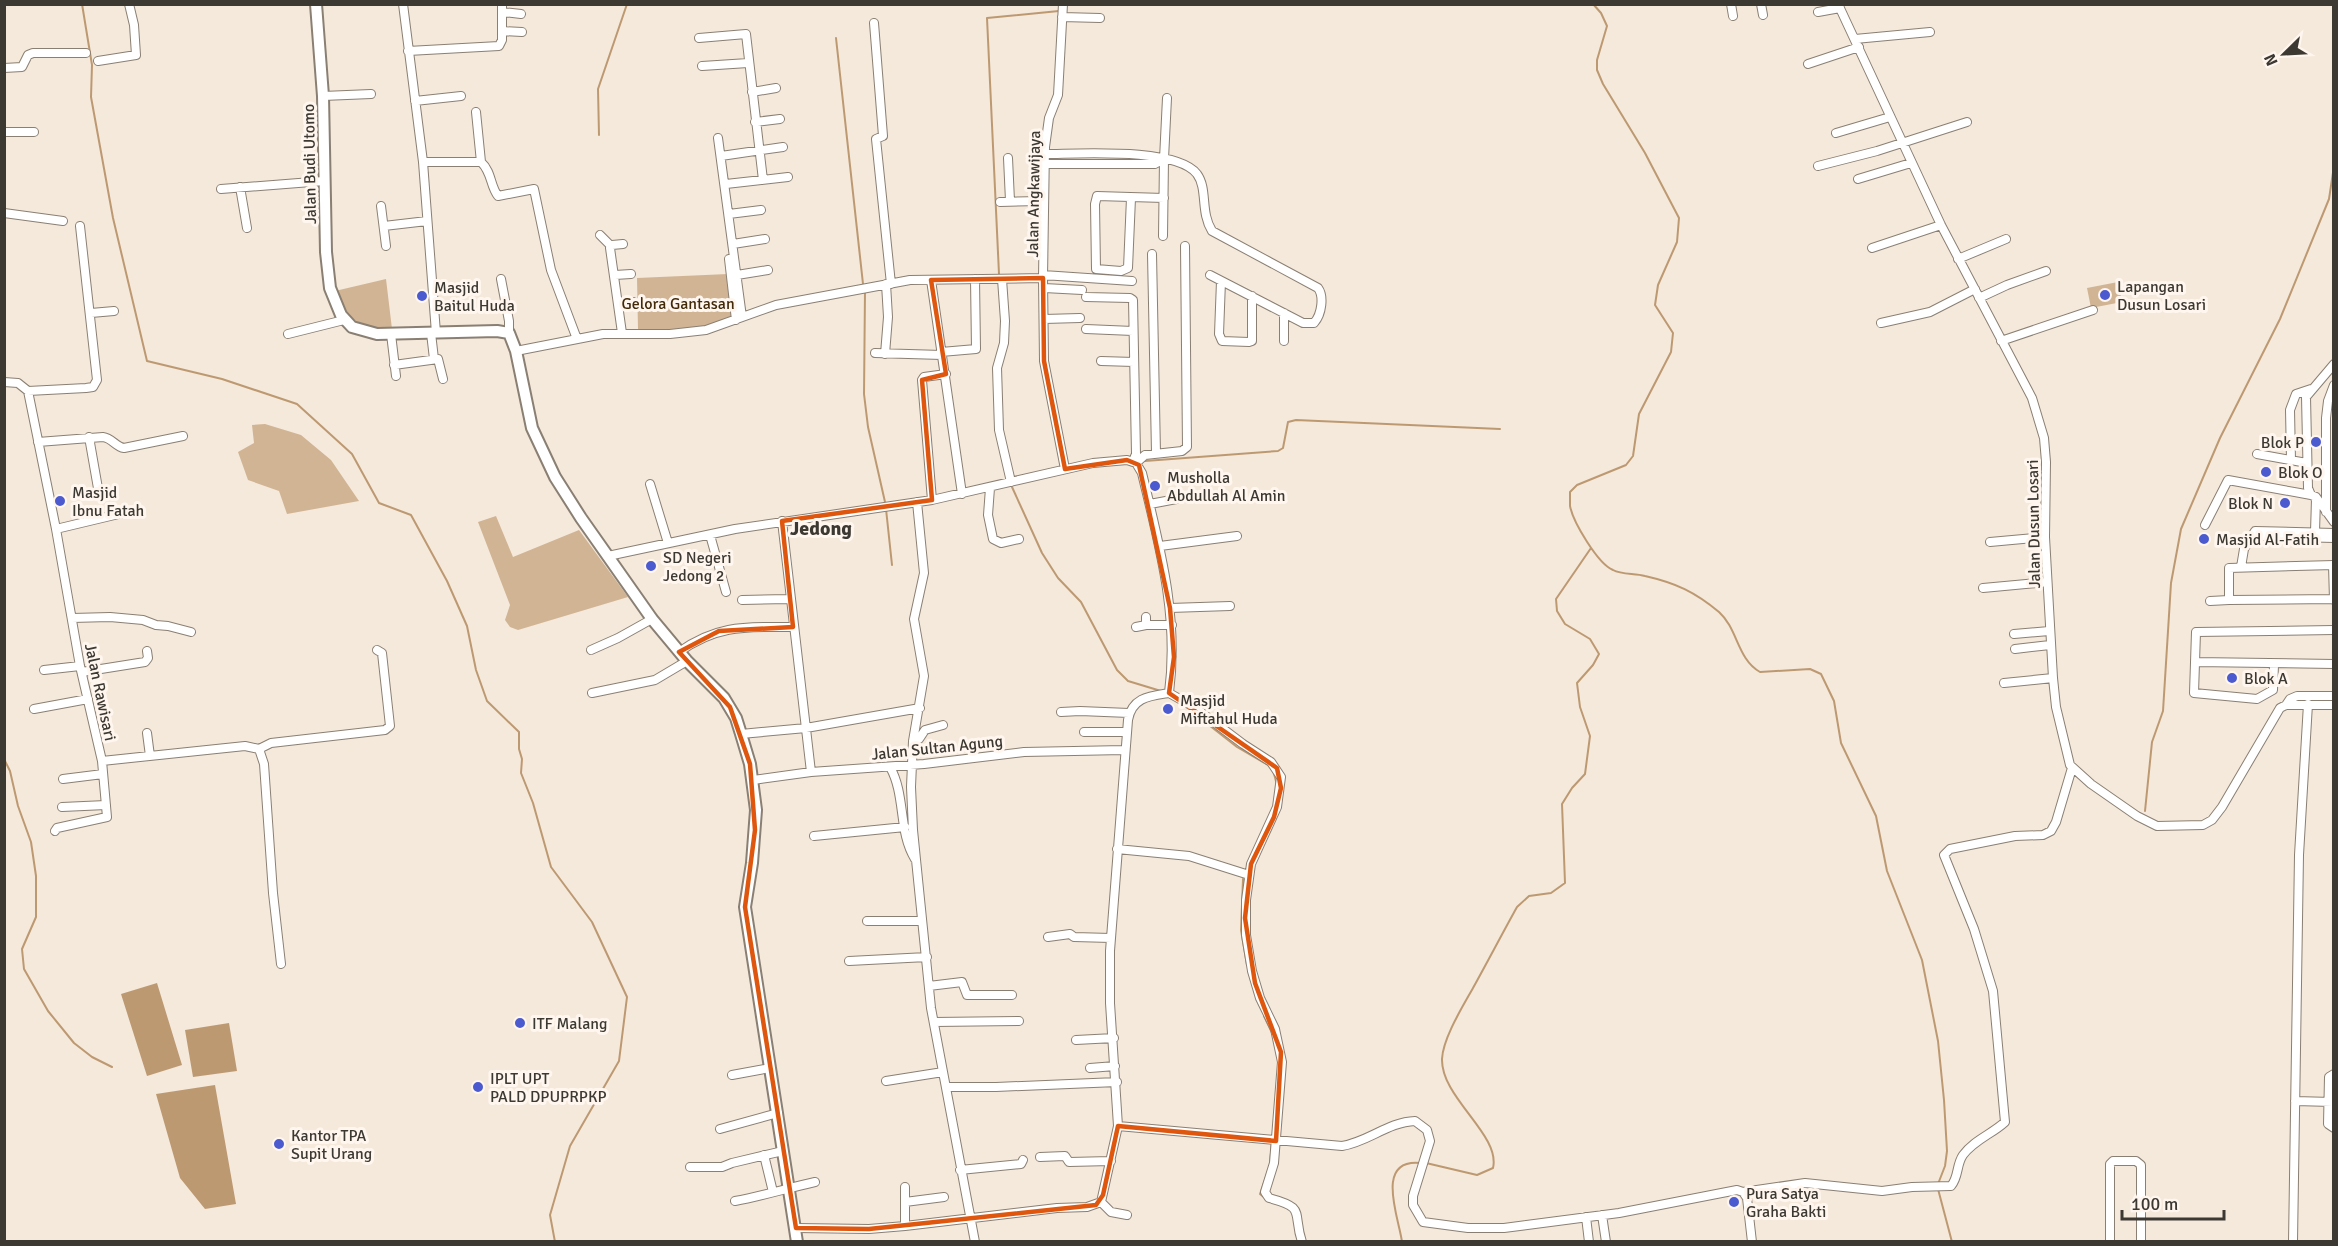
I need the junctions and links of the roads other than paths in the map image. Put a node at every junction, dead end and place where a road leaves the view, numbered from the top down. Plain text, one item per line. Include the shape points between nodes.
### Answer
1 (129, 4) edge
2 (316, 4) edge
3 (403, 4) edge
4 (1063, 4) edge
5 (1731, 4) edge
6 (1761, 4) edge
7 (1839, 6) edge
8 (502, 8) edge
9 (1818, 12) dead end
10 (521, 14) dead end
11 (1763, 15) dead end
12 (1733, 16) dead end
13 (1062, 17) junction
14 (1100, 18) dead end
15 (874, 23) dead end
16 (502, 31) junction
17 (522, 32) dead end
18 (1930, 32) dead end
19 (699, 38) dead end
20 (1855, 39) junction
21 (1859, 47) junction
22 (408, 51) junction
23 (86, 53) dead end
24 (98, 61) dead end
25 (748, 63) junction
26 (1808, 64) dead end
27 (702, 66) dead end
28 (4, 68) edge
29 (776, 88) dead end
30 (752, 92) junction
31 (371, 94) dead end
32 (323, 96) junction
33 (460, 96) dead end
34 (1167, 98) dead end
35 (415, 101) junction
36 (476, 112) dead end
37 (1890, 117) junction
38 (780, 119) dead end
39 (755, 122) junction
40 (1966, 122) dead end
41 (4, 132) edge
42 (34, 132) dead end
43 (1836, 133) dead end
44 (718, 138) dead end
45 (1902, 143) junction
46 (783, 147) dead end
47 (1036, 149) dead end
48 (759, 150) junction
49 (1045, 154) junction
50 (1072, 154) junction
51 (721, 156) junction
52 (1008, 158) dead end
53 (1164, 159) junction
54 (423, 162) junction
55 (481, 162) junction
56 (1045, 164) junction
57 (1072, 164) junction
58 (1911, 164) junction
59 (1818, 166) dead end
60 (788, 177) dead end
61 (763, 180) junction
62 (1858, 180) dead end
63 (324, 181) junction
64 (726, 184) junction
65 (240, 187) junction
66 (221, 189) dead end
67 (1131, 198) junction
68 (1164, 198) junction
69 (1010, 201) junction
70 (1041, 201) junction
71 (999, 202) dead end
72 (381, 206) dead end
73 (761, 210) dead end
74 (4, 213) edge
75 (729, 214) junction
76 (63, 221) dead end
77 (427, 221) junction
78 (1941, 225) junction
79 (80, 226) dead end
80 (384, 226) junction
81 (247, 228) dead end
82 (600, 235) dead end
83 (1163, 236) dead end
84 (765, 239) dead end
85 (2006, 239) dead end
86 (623, 244) dead end
87 (733, 244) junction
88 (386, 246) dead end
89 (611, 246) junction
90 (1185, 246) dead end
91 (1872, 248) dead end
92 (1152, 254) dead end
93 (729, 260) dead end
94 (1958, 260) junction
95 (768, 270) dead end
96 (2046, 271) dead end
97 (632, 274) dead end
98 (615, 275) junction
99 (737, 275) junction
100 (1210, 275) dead end
101 (1043, 277) junction
102 (501, 279) dead end
103 (975, 279) junction
104 (1002, 279) junction
105 (931, 280) junction
106 (1132, 281) dead end
107 (1221, 281) junction
108 (889, 284) junction
109 (1044, 288) junction
110 (1975, 289) junction
111 (1252, 296) junction
112 (1979, 298) junction
113 (619, 302) junction
114 (633, 302) dead end
115 (2093, 310) dead end
116 (114, 311) dead end
117 (1284, 313) junction
118 (90, 314) junction
119 (1080, 318) dead end
120 (739, 319) junction
121 (344, 320) junction
122 (1044, 320) junction
123 (1881, 323) dead end
124 (1086, 329) dead end
125 (1133, 331) junction
126 (433, 333) junction
127 (509, 333) junction
128 (622, 333) junction
129 (288, 334) dead end
130 (391, 334) junction
131 (577, 339) junction
132 (1284, 340) dead end
133 (2001, 341) junction
134 (516, 351) junction
135 (875, 353) dead end
136 (885, 354) junction
137 (942, 354) junction
138 (434, 359) junction
139 (1101, 361) dead end
140 (1134, 362) junction
141 (2334, 364) edge
142 (394, 365) junction
143 (946, 374) junction
144 (396, 376) dead end
145 (443, 379) dead end
146 (4, 382) edge
147 (2334, 385) edge
148 (2313, 388) junction
149 (28, 392) junction
150 (183, 436) dead end
151 (89, 437) junction
152 (38, 442) junction
153 (1156, 453) junction
154 (2257, 454) dead end
155 (2291, 460) junction
156 (1135, 462) junction
157 (2307, 463) junction
158 (1065, 468) junction
159 (1011, 482) junction
160 (650, 484) dead end
161 (990, 488) junction
162 (99, 494) dead end
163 (962, 494) junction
164 (2313, 496) junction
165 (1187, 497) dead end
166 (933, 500) junction
167 (917, 502) junction
168 (1150, 504) junction
169 (2316, 512) junction
170 (2326, 512) junction
171 (123, 513) dead end
172 (782, 521) junction
173 (2334, 522) edge
174 (2205, 525) dead end
175 (56, 529) junction
176 (2315, 532) junction
177 (2334, 532) edge
178 (710, 535) junction
179 (1237, 536) dead end
180 (2252, 536) junction
181 (2045, 537) junction
182 (2334, 538) edge
183 (1019, 539) dead end
184 (1989, 542) dead end
185 (668, 543) junction
186 (1160, 546) junction
187 (608, 556) junction
188 (2333, 566) edge
189 (2241, 567) junction
190 (2047, 582) junction
191 (1983, 588) dead end
192 (726, 592) dead end
193 (789, 599) junction
194 (2334, 599) edge
195 (742, 600) dead end
196 (2229, 600) junction
197 (2210, 601) dead end
198 (1230, 606) dead end
199 (1170, 608) junction
200 (72, 618) junction
201 (652, 619) junction
202 (1172, 625) junction
203 (793, 627) junction
204 (1136, 627) dead end
205 (2334, 630) edge
206 (2049, 631) junction
207 (191, 632) dead end
208 (2014, 634) dead end
209 (2050, 645) junction
210 (2015, 649) dead end
211 (378, 650) dead end
212 (591, 650) dead end
213 (147, 651) dead end
214 (683, 657) junction
215 (2195, 662) junction
216 (2274, 664) junction
217 (2334, 664) edge
218 (81, 669) junction
219 (44, 670) dead end
220 (2053, 678) junction
221 (2004, 683) dead end
222 (592, 693) dead end
223 (1169, 693) junction
224 (2334, 696) edge
225 (88, 699) junction
226 (2308, 704) junction
227 (2286, 705) junction
228 (2334, 705) edge
229 (920, 708) junction
230 (34, 709) dead end
231 (1061, 712) dead end
232 (1129, 713) junction
233 (943, 724) dead end
234 (806, 728) junction
235 (1084, 732) dead end
236 (1126, 732) junction
237 (147, 733) dead end
238 (741, 734) junction
239 (913, 741) junction
240 (259, 749) junction
241 (1124, 750) junction
242 (150, 756) junction
243 (102, 760) junction
244 (911, 765) junction
245 (890, 767) junction
246 (2072, 768) junction
247 (811, 772) junction
248 (103, 774) junction
249 (63, 779) dead end
250 (753, 780) junction
251 (106, 805) junction
252 (62, 807) dead end
253 (905, 827) junction
254 (55, 831) dead end
255 (814, 836) dead end
256 (1117, 849) junction
257 (916, 860) junction
258 (1249, 875) junction
259 (867, 921) dead end
260 (922, 921) junction
261 (1048, 936) dead end
262 (1111, 938) junction
263 (927, 957) junction
264 (849, 961) dead end
265 (281, 964) dead end
266 (929, 986) junction
267 (1012, 995) dead end
268 (1019, 1021) dead end
269 (934, 1022) junction
270 (1114, 1038) junction
271 (1076, 1040) dead end
272 (1115, 1066) junction
273 (770, 1068) junction
274 (1090, 1068) dead end
275 (943, 1072) junction
276 (2334, 1074) edge
277 (732, 1075) dead end
278 (886, 1081) dead end
279 (1117, 1082) junction
280 (947, 1087) junction
281 (2295, 1101) junction
282 (2331, 1102) edge
283 (778, 1113) junction
284 (1118, 1126) junction
285 (2334, 1128) edge
286 (720, 1129) dead end
287 (1273, 1141) junction
288 (783, 1151) junction
289 (764, 1155) junction
290 (1040, 1157) dead end
291 (1023, 1160) dead end
292 (1112, 1161) junction
293 (690, 1167) dead end
294 (960, 1170) junction
295 (815, 1182) dead end
296 (905, 1187) dead end
297 (788, 1188) junction
298 (773, 1192) junction
299 (1743, 1192) junction
300 (944, 1197) dead end
301 (735, 1201) dead end
302 (905, 1202) junction
303 (1101, 1202) junction
304 (1127, 1215) dead end
305 (1602, 1215) junction
306 (1586, 1217) junction
307 (971, 1220) junction
308 (905, 1226) junction
309 (796, 1228) junction
310 (797, 1242) edge
311 (975, 1242) edge
312 (1302, 1242) edge
313 (1589, 1242) edge
314 (1606, 1242) edge
315 (1752, 1242) edge
316 (2110, 1242) edge
317 (2141, 1242) edge
318 (2293, 1242) edge

1 - 24 street via 136,55
2 - 32 street, Jalan Budi Utomo
3 - 22 street
4 - 13 street, Jalan Angkawijaya
5 - 12 street
6 - 11 street
7 - 9 street
7 - 20 street, Jalan Dusun Losari
8 - 10 street
8 - 16 street
13 - 14 street
13 - 49 street, Jalan Angkawijaya via 1058,95 1049,118
15 - 108 street via 883,136 876,139
16 - 17 street
16 - 22 street via 499,46
18 - 20 street
19 - 25 street via 746,33
20 - 21 street, Jalan Dusun Losari
21 - 26 street
21 - 37 street, Jalan Dusun Losari
22 - 35 street
23 - 28 street via 33,53 22,68
25 - 27 street
25 - 30 street
29 - 30 street
30 - 39 street
31 - 32 street
32 - 63 street, Jalan Budi Utomo
33 - 35 street
34 - 53 street
35 - 54 street
36 - 55 street
37 - 43 street
37 - 45 street, Jalan Dusun Losari
38 - 39 street
39 - 48 street
40 - 45 street
41 - 42 street
44 - 51 street
45 - 58 street, Jalan Dusun Losari
45 - 59 street
46 - 48 street
47 - 70 street
48 - 51 street
48 - 61 street
49 - 50 street
49 - 56 street, Jalan Angkawijaya
50 - 53 street via 1154,155
50 - 57 street
51 - 64 street
52 - 69 street
53 - 57 street via 1155,164
53 - 68 street
53 - 117 street via 1187,166 1198,175 1205,217 1212,231 1321,291 1318,318 1314,322 1303,323
54 - 55 street
54 - 77 street
55 - 131 street via 497,196 535,190 551,270
56 - 57 street
56 - 70 street, Jalan Angkawijaya
58 - 62 street
58 - 78 street, Jalan Dusun Losari
60 - 61 street
61 - 64 street
63 - 65 street
63 - 121 street, Jalan Budi Utomo via 328,277 332,297
64 - 75 street
65 - 66 street
65 - 81 street
67 - 67 street via 1096,198 1096,269 1128,268
67 - 68 street
68 - 83 street
69 - 70 street
69 - 71 street
70 - 101 street, Jalan Angkawijaya
72 - 80 street
73 - 75 street
74 - 76 street
75 - 87 street
77 - 80 street
77 - 126 street
78 - 91 street
78 - 94 street, Jalan Dusun Losari
79 - 118 street
80 - 88 street
82 - 89 street
84 - 87 street
85 - 94 street
86 - 89 street
87 - 99 street
89 - 98 street
90 - 153 street via 1187,447
92 - 153 street
93 - 120 street
94 - 110 street, Jalan Dusun Losari
95 - 99 street
96 - 112 street
97 - 98 street
98 - 113 street
99 - 120 street
100 - 107 street
101 - 104 street
101 - 106 street
101 - 109 street, Jalan Angkawijaya
102 - 127 street
103 - 104 street
103 - 105 street
103 - 137 street via 976,349
104 - 159 street via 1005,321 997,368 999,430
105 - 108 street
105 - 137 street
107 - 111 street
107 - 111 street via 1222,341 1252,340
108 - 120 street via 776,305
108 - 136 street
109 - 122 street, Jalan Angkawijaya
109 - 125 street via 1132,299
110 - 112 street, Jalan Dusun Losari
110 - 123 street via 1930,312
111 - 117 street
112 - 133 street, Jalan Dusun Losari
113 - 114 street
113 - 128 street
115 - 133 street
116 - 118 street
117 - 132 street
118 - 149 street via 96,384
119 - 122 street
120 - 128 street via 687,333
121 - 129 street
121 - 130 street via 358,330
122 - 158 street, Jalan Angkawijaya via 1044,361
124 - 125 street
125 - 140 street
126 - 127 street
126 - 130 street
126 - 138 street
127 - 134 street
128 - 131 street
130 - 142 street
131 - 134 street
133 - 181 street, Jalan Dusun Losari via 2032,398 2044,438
134 - 187 street via 528,413 545,459
135 - 136 street
136 - 137 street
137 - 143 street
138 - 142 street
138 - 145 street via 438,359
139 - 140 street
140 - 156 street
141 - 148 street
142 - 144 street
143 - 163 street
143 - 166 street via 922,378
146 - 149 street via 18,383
147 - 170 street via 2326,418
148 - 155 street via 2296,394 2290,410
148 - 157 street via 2306,397
149 - 152 street, Jalan Rawisari
150 - 151 street via 124,448 107,437
151 - 152 street
151 - 162 street
152 - 175 street, Jalan Rawisari
153 - 156 street
154 - 155 street
155 - 157 street
156 - 158 street via 1121,460
156 - 168 street
157 - 164 street via 2308,488
158 - 159 street
159 - 161 street
160 - 185 street
161 - 163 street
161 - 183 street via 988,515 993,539 1001,543
163 - 166 street
164 - 169 street
164 - 170 street
164 - 174 street via 2228,480
165 - 168 street
166 - 167 street
167 - 172 street
167 - 229 street via 924,567 914,611 924,676
168 - 186 street
169 - 170 street
169 - 176 street
170 - 173 street
171 - 175 street
172 - 178 street
172 - 193 street
175 - 200 street, Jalan Rawisari
176 - 177 street
176 - 180 street via 2255,531
178 - 185 street
178 - 192 street
179 - 186 street
180 - 182 street
180 - 189 street via 2244,549
181 - 184 street
181 - 190 street, Jalan Dusun Losari
185 - 187 street
186 - 199 street
187 - 201 street
188 - 189 street
188 - 194 street
189 - 196 street via 2229,568
190 - 191 street
190 - 206 street, Jalan Dusun Losari
193 - 195 street
193 - 203 street
194 - 196 street
196 - 197 street
198 - 199 street
199 - 202 street
200 - 207 street via 143,620
200 - 218 street, Jalan Rawisari
201 - 212 street
201 - 214 street
202 - 204 street via 1146,621
202 - 223 street
203 - 214 street via 719,630 694,641
203 - 234 street
205 - 215 street via 2196,632
206 - 208 street
206 - 209 street, Jalan Dusun Losari
209 - 210 street
209 - 220 street, Jalan Dusun Losari
211 - 240 street, Jalan Rawisari via 382,653 390,726 385,730 271,743
213 - 218 street via 145,662
214 - 222 street via 655,680
214 - 238 street via 724,698
215 - 216 street
215 - 216 street via 2194,693 2257,699 2272,690
216 - 217 street
218 - 219 street
218 - 225 street, Jalan Rawisari
220 - 221 street
220 - 246 street, Jalan Dusun Losari via 2056,707
223 - 232 street via 1143,698
223 - 258 street via 1272,762 1281,777 1274,817
224 - 227 street via 2297,696
225 - 230 street
225 - 243 street, Jalan Rawisari
226 - 227 street
226 - 228 street
226 - 281 street via 2299,855
227 - 246 street via 2277,711 2222,807 2203,825 2150,824
229 - 234 street
229 - 239 street
231 - 232 street
232 - 236 street
233 - 239 street via 925,730
234 - 238 street
234 - 247 street
235 - 236 street
236 - 241 street
237 - 242 street
238 - 250 street
239 - 244 street
240 - 242 street, Jalan Rawisari via 245,746
240 - 265 street via 266,775
241 - 244 street, Jalan Sultan Agung via 1024,752
241 - 256 street
242 - 243 street, Jalan Rawisari
243 - 248 street
244 - 245 street, Jalan Sultan Agung
244 - 257 street
245 - 247 street, Jalan Sultan Agung
245 - 253 street
246 - 299 street via 2051,831 1950,849 1944,855 1974,929 1993,991 2005,1122 1962,1156 1951,1186 1868,1191 1805,1183
247 - 250 street, Jalan Sultan Agung
248 - 249 street
248 - 251 street
250 - 273 street via 756,830 745,907
251 - 252 street
251 - 254 street via 104,819
253 - 255 street
253 - 257 street via 907,843
256 - 258 street via 1189,856
256 - 262 street
257 - 260 street
258 - 287 street via 1245,918 1248,951 1281,1052
259 - 260 street
260 - 263 street
261 - 262 street
262 - 270 street
263 - 264 street
263 - 266 street
266 - 267 street via 962,982 967,995
266 - 269 street
268 - 269 street
269 - 275 street
270 - 271 street
270 - 272 street
272 - 274 street
272 - 279 street
273 - 277 street
273 - 283 street
275 - 278 street
275 - 280 street
276 - 282 street via 2330,1077
279 - 280 street
279 - 284 street
280 - 294 street
281 - 282 street
281 - 318 street
282 - 285 street via 2328,1124
283 - 286 street
283 - 288 street
284 - 287 street
284 - 292 street
287 - 306 street via 1342,1146 1394,1124 1414,1121 1429,1134 1430,1146 1413,1196 1413,1205 1423,1222 1494,1228
287 - 312 street via 1274,1163 1265,1192 1269,1198 1295,1208
288 - 289 street
288 - 297 street
289 - 293 street via 722,1167
289 - 298 street
290 - 292 street via 1065,1156 1070,1162
291 - 294 street via 1021,1164
292 - 303 street
294 - 307 street
295 - 297 street
296 - 302 street
297 - 298 street
297 - 309 street
298 - 301 street
299 - 305 street via 1729,1191
299 - 315 street via 1748,1201
300 - 302 street
302 - 308 street
303 - 304 street via 1111,1212
303 - 307 street via 1087,1207
305 - 306 street
305 - 314 street
306 - 313 street
307 - 308 street
307 - 311 street
308 - 309 street
309 - 310 street
316 - 317 street via 2110,1164 2136,1161 2141,1166

